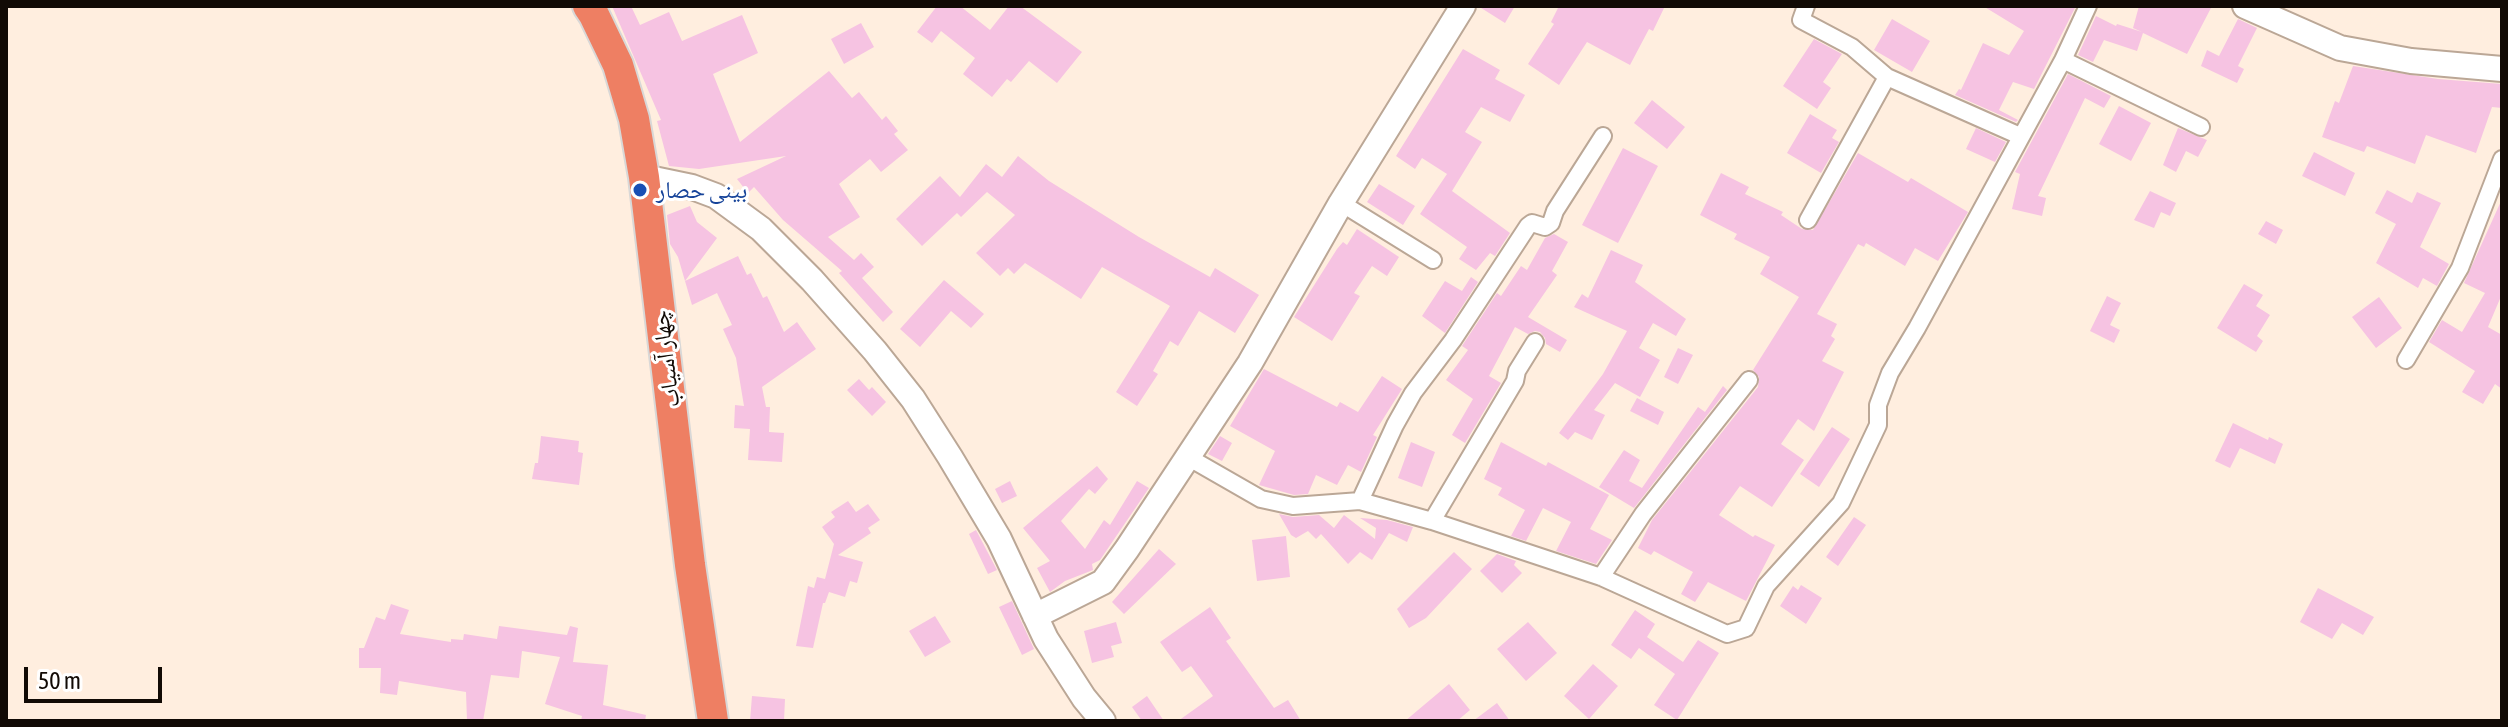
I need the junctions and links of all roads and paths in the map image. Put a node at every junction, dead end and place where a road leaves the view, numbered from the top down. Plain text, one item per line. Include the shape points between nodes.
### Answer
1 (588, 6) edge
2 (1463, 6) edge
3 (1806, 6) edge
4 (2088, 6) edge
5 (2245, 6) edge
6 (2063, 60) junction
7 (2502, 69) edge
8 (1887, 77) junction
9 (2201, 127) dead end
10 (1603, 136) dead end
11 (2020, 136) junction
12 (2502, 159) edge
13 (644, 177) junction
14 (1341, 203) junction
15 (1808, 220) dead end
16 (1433, 260) dead end
17 (1535, 342) dead end
18 (2406, 360) dead end
19 (1749, 380) dead end
20 (1186, 456) junction
21 (1360, 501) junction
22 (1432, 521) junction
23 (1601, 577) junction
24 (1035, 616) junction
25 (713, 721) edge
26 (1103, 721) edge

1 - 13 highway, چهار آسیاب via 618,65
2 - 14 street
3 - 8 street via 1801,20 1852,47
4 - 6 street
5 - 7 street via 2340,48
6 - 9 street
6 - 11 street
8 - 11 street
8 - 15 street
10 - 21 street via 1551,223 1528,226 1413,393
11 - 23 street via 1890,373 1878,405 1878,425 1841,503 1766,586 1746,628 1727,634
12 - 18 street via 2460,268
13 - 24 street via 716,196 761,229 812,280 913,399 999,539
13 - 25 highway, چهار آسیاب
14 - 16 street
14 - 20 street via 1250,363
17 - 22 street
19 - 23 street via 1643,514
20 - 21 street via 1261,499 1293,506
20 - 24 street via 1103,582
21 - 22 street
22 - 23 street
24 - 26 street

